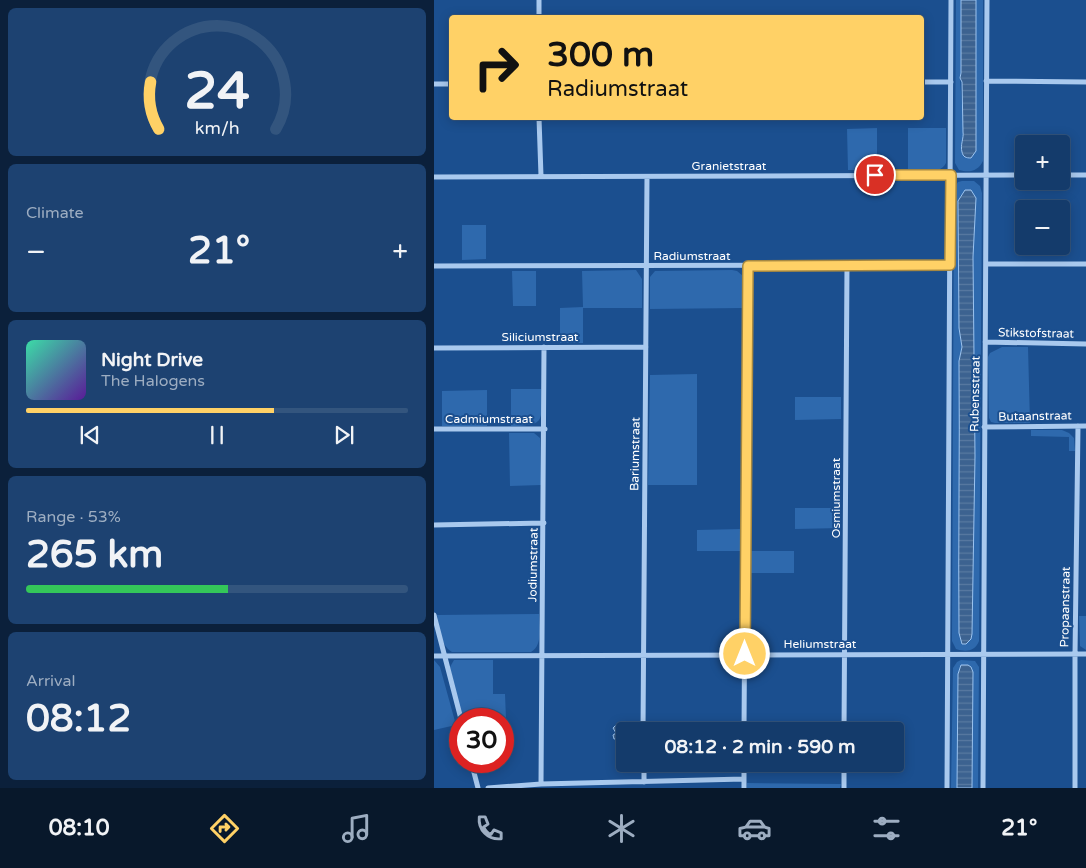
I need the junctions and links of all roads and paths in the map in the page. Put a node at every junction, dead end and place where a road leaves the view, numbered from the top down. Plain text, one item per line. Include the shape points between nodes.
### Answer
1 (538, 0) edge
2 (951, 0) edge
3 (986, 0) edge
4 (538, 15) edge
5 (986, 81) junction
6 (924, 82) edge
7 (951, 82) junction
8 (1086, 82) edge
9 (434, 84) edge
10 (449, 84) edge
11 (539, 120) edge
12 (951, 175) junction
13 (986, 175) junction
14 (1015, 175) edge
15 (1070, 175) edge
16 (1086, 175) edge
17 (541, 176) junction
18 (434, 177) edge
19 (647, 177) junction
20 (986, 264) junction
21 (1086, 264) edge
22 (847, 265) junction
23 (950, 265) junction
24 (434, 266) edge
25 (646, 266) junction
26 (748, 266) junction
27 (985, 342) junction
28 (1086, 344) edge
29 (544, 347) junction
30 (646, 347) junction
31 (434, 348) edge
32 (1078, 426) junction
33 (1086, 426) edge
34 (984, 427) junction
35 (434, 429) edge
36 (544, 429) junction
37 (544, 523) junction
38 (434, 525) edge
39 (434, 616) edge
40 (745, 654) junction
41 (845, 654) junction
42 (948, 654) junction
43 (1074, 654) junction
44 (1086, 654) edge
45 (434, 656) edge
46 (444, 656) junction
47 (542, 656) junction
48 (643, 656) junction
49 (983, 656) junction
50 (458, 708) edge
51 (643, 722) edge
52 (744, 722) edge
53 (844, 722) edge
54 (644, 772) edge
55 (744, 772) edge
56 (844, 772) edge
57 (475, 773) edge
58 (744, 779) junction
59 (644, 782) junction
60 (541, 784) junction
61 (478, 788) edge
62 (488, 788) edge
63 (744, 788) edge
64 (844, 788) edge
65 (947, 788) edge
66 (983, 788) edge
67 (1076, 788) edge

1 - 4 street
2 - 7 street, Rubensstraat
3 - 5 street, Rubensstraat
5 - 8 street
5 - 13 street, Rubensstraat
6 - 7 street
7 - 12 street, Rubensstraat
9 - 10 street
11 - 17 street
12 - 13 street, Granietstraat
12 - 19 street, Granietstraat
12 - 23 street, Rubensstraat
13 - 14 street, Granietstraat
13 - 20 street, Rubensstraat
15 - 16 street
17 - 18 street, Granietstraat
17 - 19 street, Granietstraat
19 - 25 street, Bariumstraat
20 - 21 street
20 - 27 street, Rubensstraat
22 - 23 street, Radiumstraat
22 - 26 street, Radiumstraat
22 - 41 street, Osmiumstraat
23 - 42 street, Rubensstraat
24 - 25 street, Radiumstraat
25 - 26 street, Radiumstraat
25 - 30 street, Bariumstraat
26 - 40 street
27 - 28 street, Stikstofstraat
27 - 34 street, Rubensstraat
29 - 30 street, Siliciumstraat
29 - 31 street, Siliciumstraat
29 - 36 street, Jodiumstraat
30 - 48 street, Bariumstraat
32 - 33 street, Butaanstraat
32 - 34 street, Butaanstraat
32 - 43 street, Propaanstraat
34 - 49 street, Rubensstraat
35 - 36 street, Cadmiumstraat
36 - 37 street, Jodiumstraat
37 - 38 street
37 - 47 street, Jodiumstraat
39 - 46 street
40 - 41 street, Heliumstraat
40 - 48 street, Heliumstraat
40 - 52 street
41 - 42 street, Heliumstraat
41 - 53 street, Osmiumstraat
42 - 49 street, Heliumstraat
42 - 65 street, Rubensstraat
43 - 44 street, Heliumstraat
43 - 49 street, Heliumstraat
43 - 67 street, Propaanstraat
45 - 46 street, Heliumstraat
46 - 47 street, Heliumstraat
46 - 50 street
47 - 48 street, Heliumstraat
47 - 60 street, Jodiumstraat
48 - 51 street, Bariumstraat
49 - 66 street, Rubensstraat
54 - 59 street
55 - 58 street
56 - 64 street
57 - 61 street
58 - 59 street
58 - 63 street
59 - 60 street
60 - 62 street

